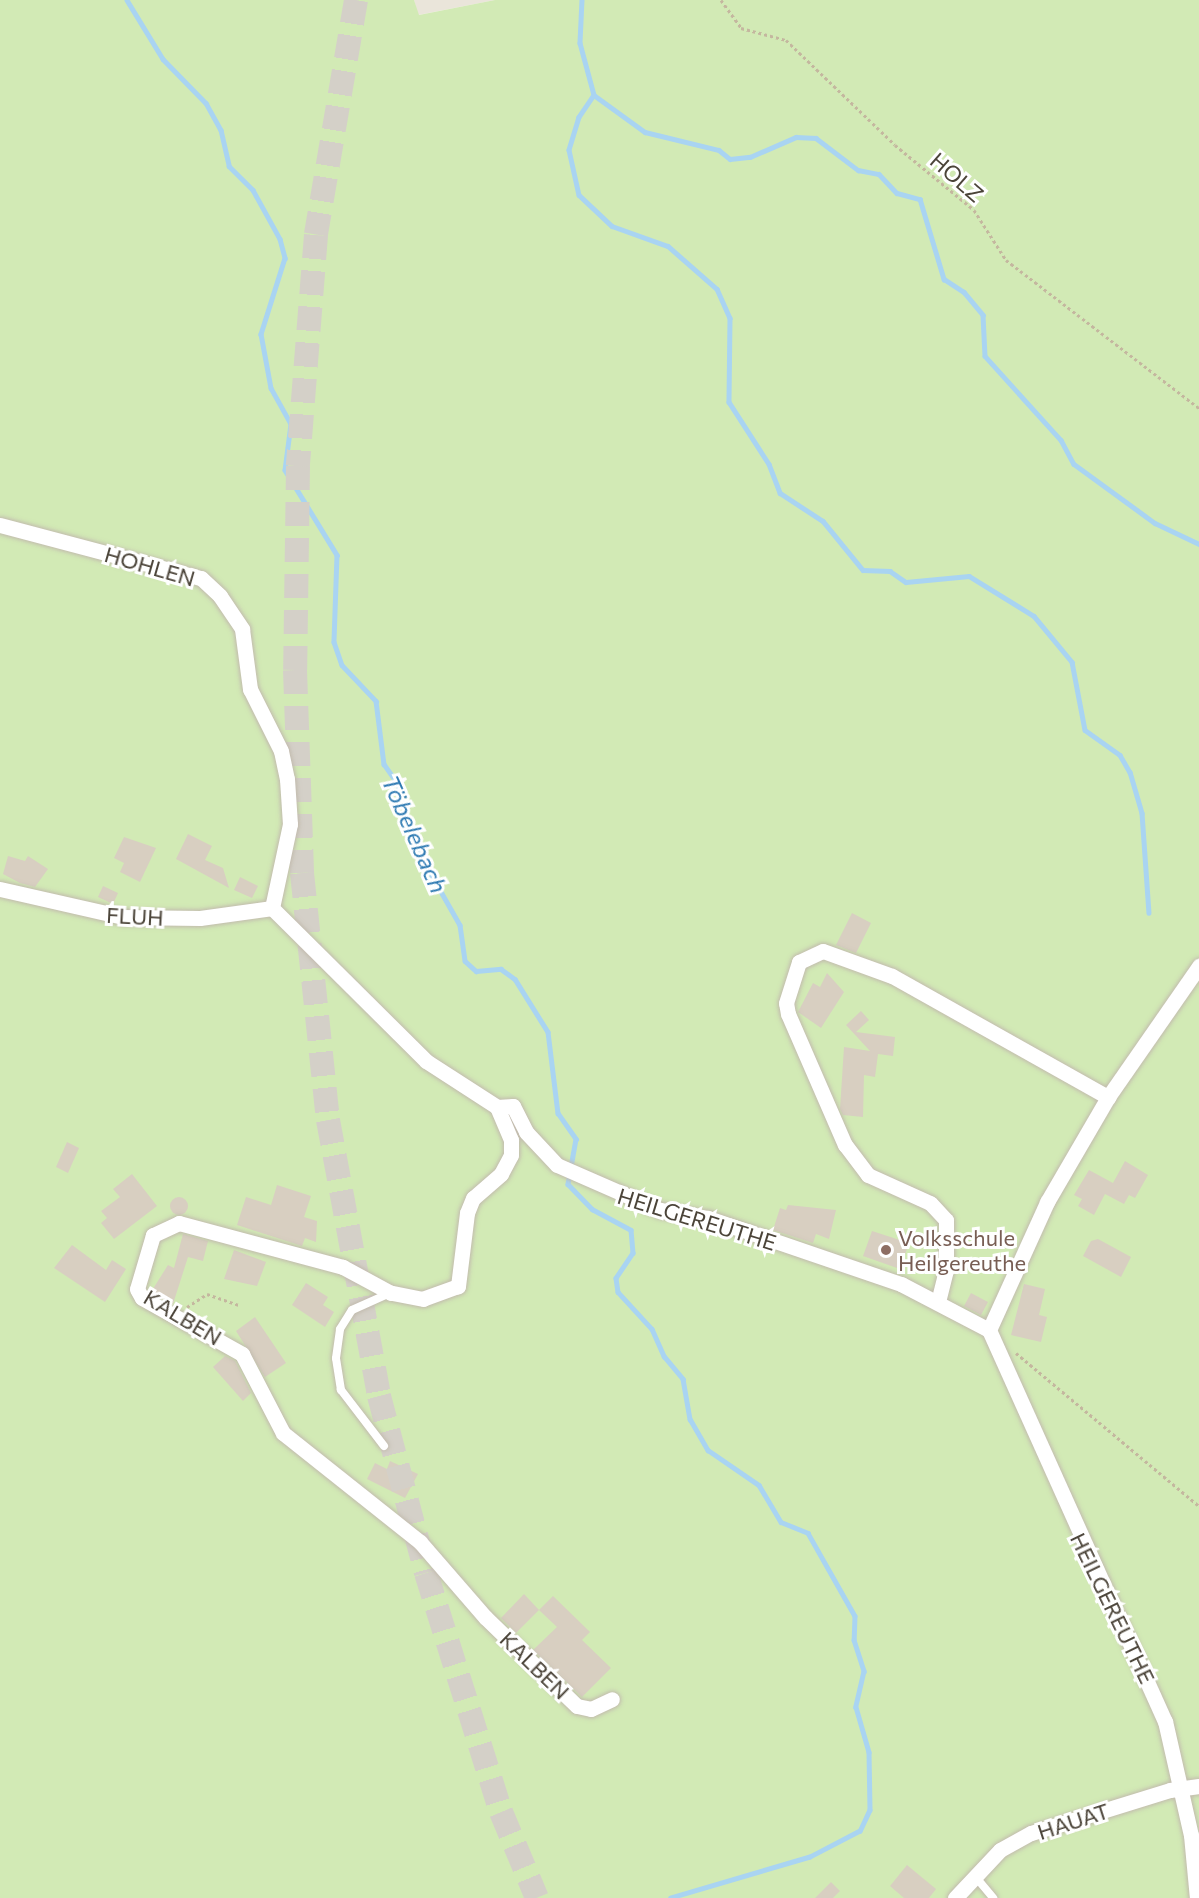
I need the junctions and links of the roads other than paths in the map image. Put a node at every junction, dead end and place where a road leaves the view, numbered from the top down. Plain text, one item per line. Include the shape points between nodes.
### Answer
1 (0, 525) edge
2 (0, 889) edge
3 (272, 908) junction
4 (1199, 966) edge
5 (1108, 1097) junction
6 (497, 1107) junction
7 (391, 1293) junction
8 (938, 1302) junction
9 (993, 1336) junction
10 (384, 1446) dead end
11 (612, 1699) dead end
12 (1199, 1786) edge
13 (1182, 1789) junction
14 (973, 1874) junction
15 (955, 1898) edge
16 (993, 1898) edge
17 (1197, 1898) edge

1 - 3 street, HOHLEN via 201,578 220,596 242,629 250,690 281,752 287,779 290,824
2 - 3 street, FLUH via 86,913 123,917 200,918
3 - 6 street, HEILGEREUTHE via 426,1061
4 - 5 street
5 - 8 street via 892,976 823,951 799,962 788,992 788,1014 845,1145 868,1175 930,1203 946,1220 946,1271
5 - 9 street via 1047,1202
6 - 7 street, KALBEN via 511,1140 511,1155 501,1174 473,1198 458,1286 423,1299
6 - 8 street, HEILGEREUTHE via 513,1106 526,1132 557,1165 584,1179 660,1210 708,1218
7 - 10 lane via 352,1310 340,1329 336,1358 341,1390
7 - 11 street, KALBEN via 343,1267 179,1223 153,1235 137,1289 142,1298 242,1354 283,1433 420,1542 485,1617 577,1707 591,1709
8 - 9 street, HEILGEREUTHE
9 - 13 street, HEILGEREUTHE via 1069,1516 1141,1662
12 - 13 street, HAUAT
13 - 14 street, HAUAT via 1031,1833
13 - 17 street, HEILGEREUTHE
14 - 15 street, HAUAT
14 - 16 lane

